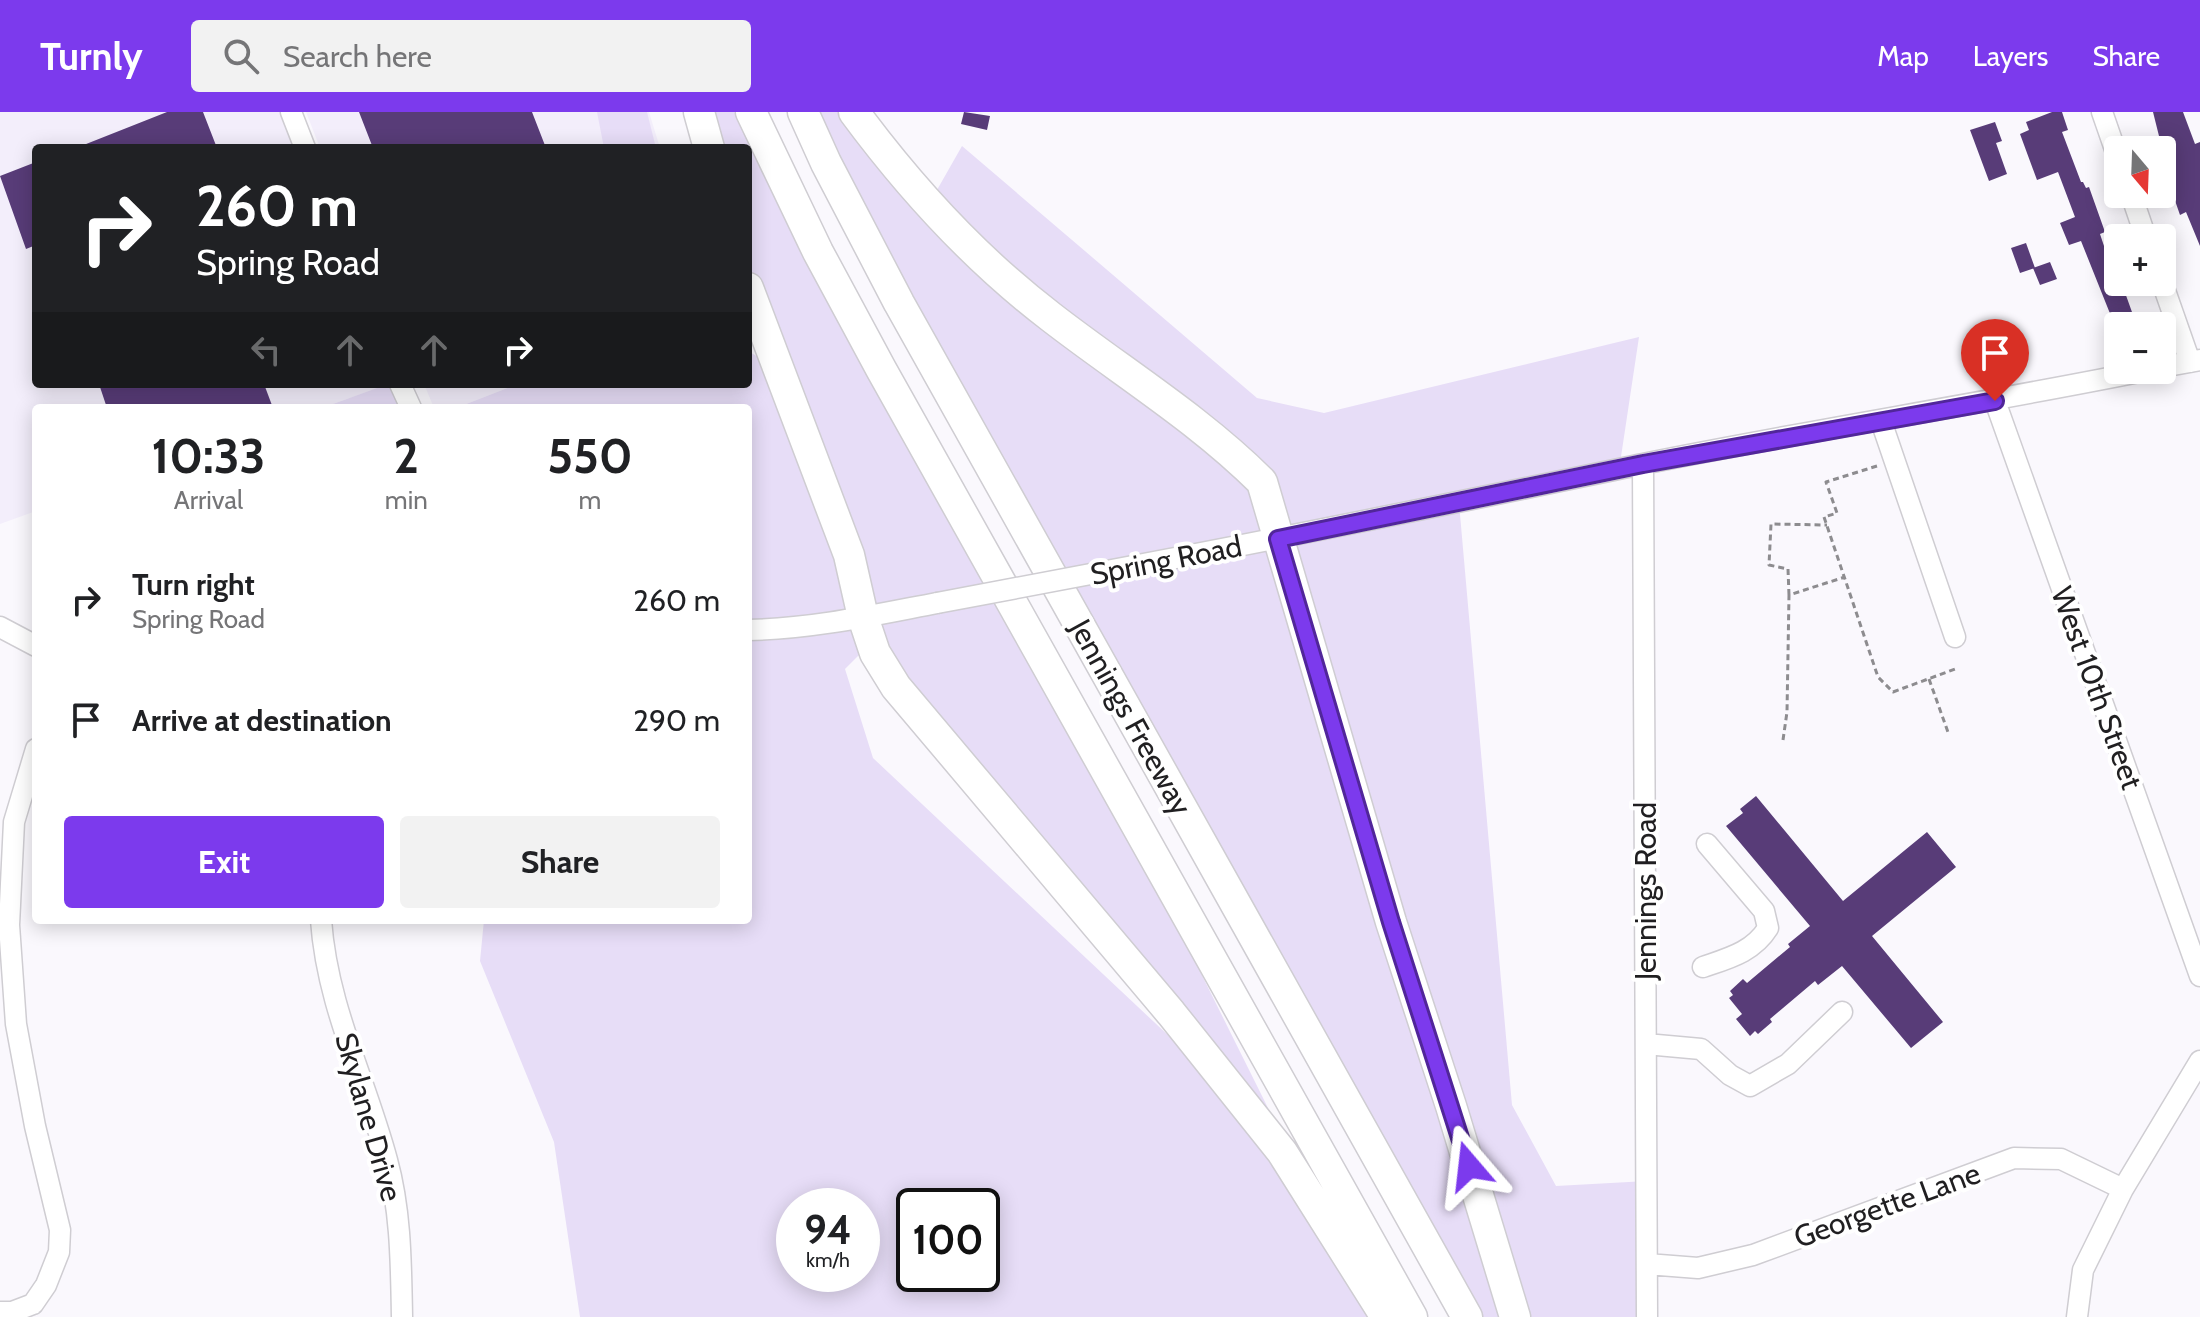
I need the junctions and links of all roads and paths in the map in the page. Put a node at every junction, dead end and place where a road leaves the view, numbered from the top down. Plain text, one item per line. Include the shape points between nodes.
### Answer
1 (291, 112) edge
2 (699, 112) edge
3 (751, 112) edge
4 (803, 112) edge
5 (854, 112) edge
6 (2102, 112) edge
7 (2110, 136) edge
8 (303, 144) edge
9 (708, 144) edge
10 (2168, 296) edge
11 (752, 299) edge
12 (2195, 361) edge
13 (2104, 379) edge
14 (1995, 401) junction
15 (1881, 421) junction
16 (1643, 464) junction
17 (1883, 464) dead end
18 (1827, 525) junction
19 (1278, 539) junction
20 (1845, 577) junction
21 (1789, 595) junction
22 (863, 617) junction
23 (0, 627) edge
24 (752, 630) edge
25 (1955, 637) dead end
26 (32, 644) edge
27 (1955, 669) dead end
28 (1929, 679) junction
29 (1949, 735) dead end
30 (1783, 740) dead end
31 (32, 759) edge
32 (7, 821) edge
33 (1707, 844) dead end
34 (321, 924) edge
35 (1703, 967) dead end
36 (2200, 976) edge
37 (1842, 1012) dead end
38 (1646, 1044) junction
39 (2200, 1061) edge
40 (2123, 1189) junction
41 (1647, 1264) junction
42 (35, 1311) edge
43 (0, 1312) edge
44 (402, 1317) edge
45 (1386, 1317) edge
46 (1412, 1317) edge
47 (1467, 1317) edge
48 (1515, 1317) edge
49 (1647, 1317) edge
50 (2077, 1317) edge

1 - 8 street
2 - 9 highway
3 - 46 highway, Jennings Freeway via 881,369
4 - 47 highway, Jennings Freeway via 899,303
5 - 19 highway via 909,183 976,253 1049,316 1229,449 1262,482
6 - 7 street
10 - 12 street
11 - 22 highway via 849,555
13 - 14 street, Spring Road
14 - 15 street, Spring Road
14 - 36 street, West 10th Street
15 - 16 street, Spring Road
15 - 25 street
16 - 19 street, Spring Road
16 - 38 street, Jennings Road
17 - 18 path via 1826,482 1837,513 1824,517
18 - 20 path
18 - 21 path via 1771,524 1769,565 1788,569
19 - 22 street, Spring Road, bridge
19 - 48 highway
20 - 21 path
20 - 28 path via 1878,677 1893,692
21 - 30 path
22 - 24 street, Spring Road
22 - 45 highway via 875,653 896,687 1282,1152
23 - 26 street
27 - 28 path
28 - 29 path
31 - 32 street
32 - 42 street via 16,1024 60,1230 59,1252
33 - 35 street via 1764,911 1768,928 1743,953
34 - 44 street, Skylane Drive via 334,1004 387,1160 400,1227
37 - 38 street via 1788,1064 1750,1086 1701,1049
38 - 41 street, Jennings Road
39 - 40 street
40 - 41 street, Georgette Lane via 2061,1159 2014,1158 1753,1255 1698,1268
40 - 50 street via 2083,1270
41 - 49 street, Jennings Road
42 - 43 street

